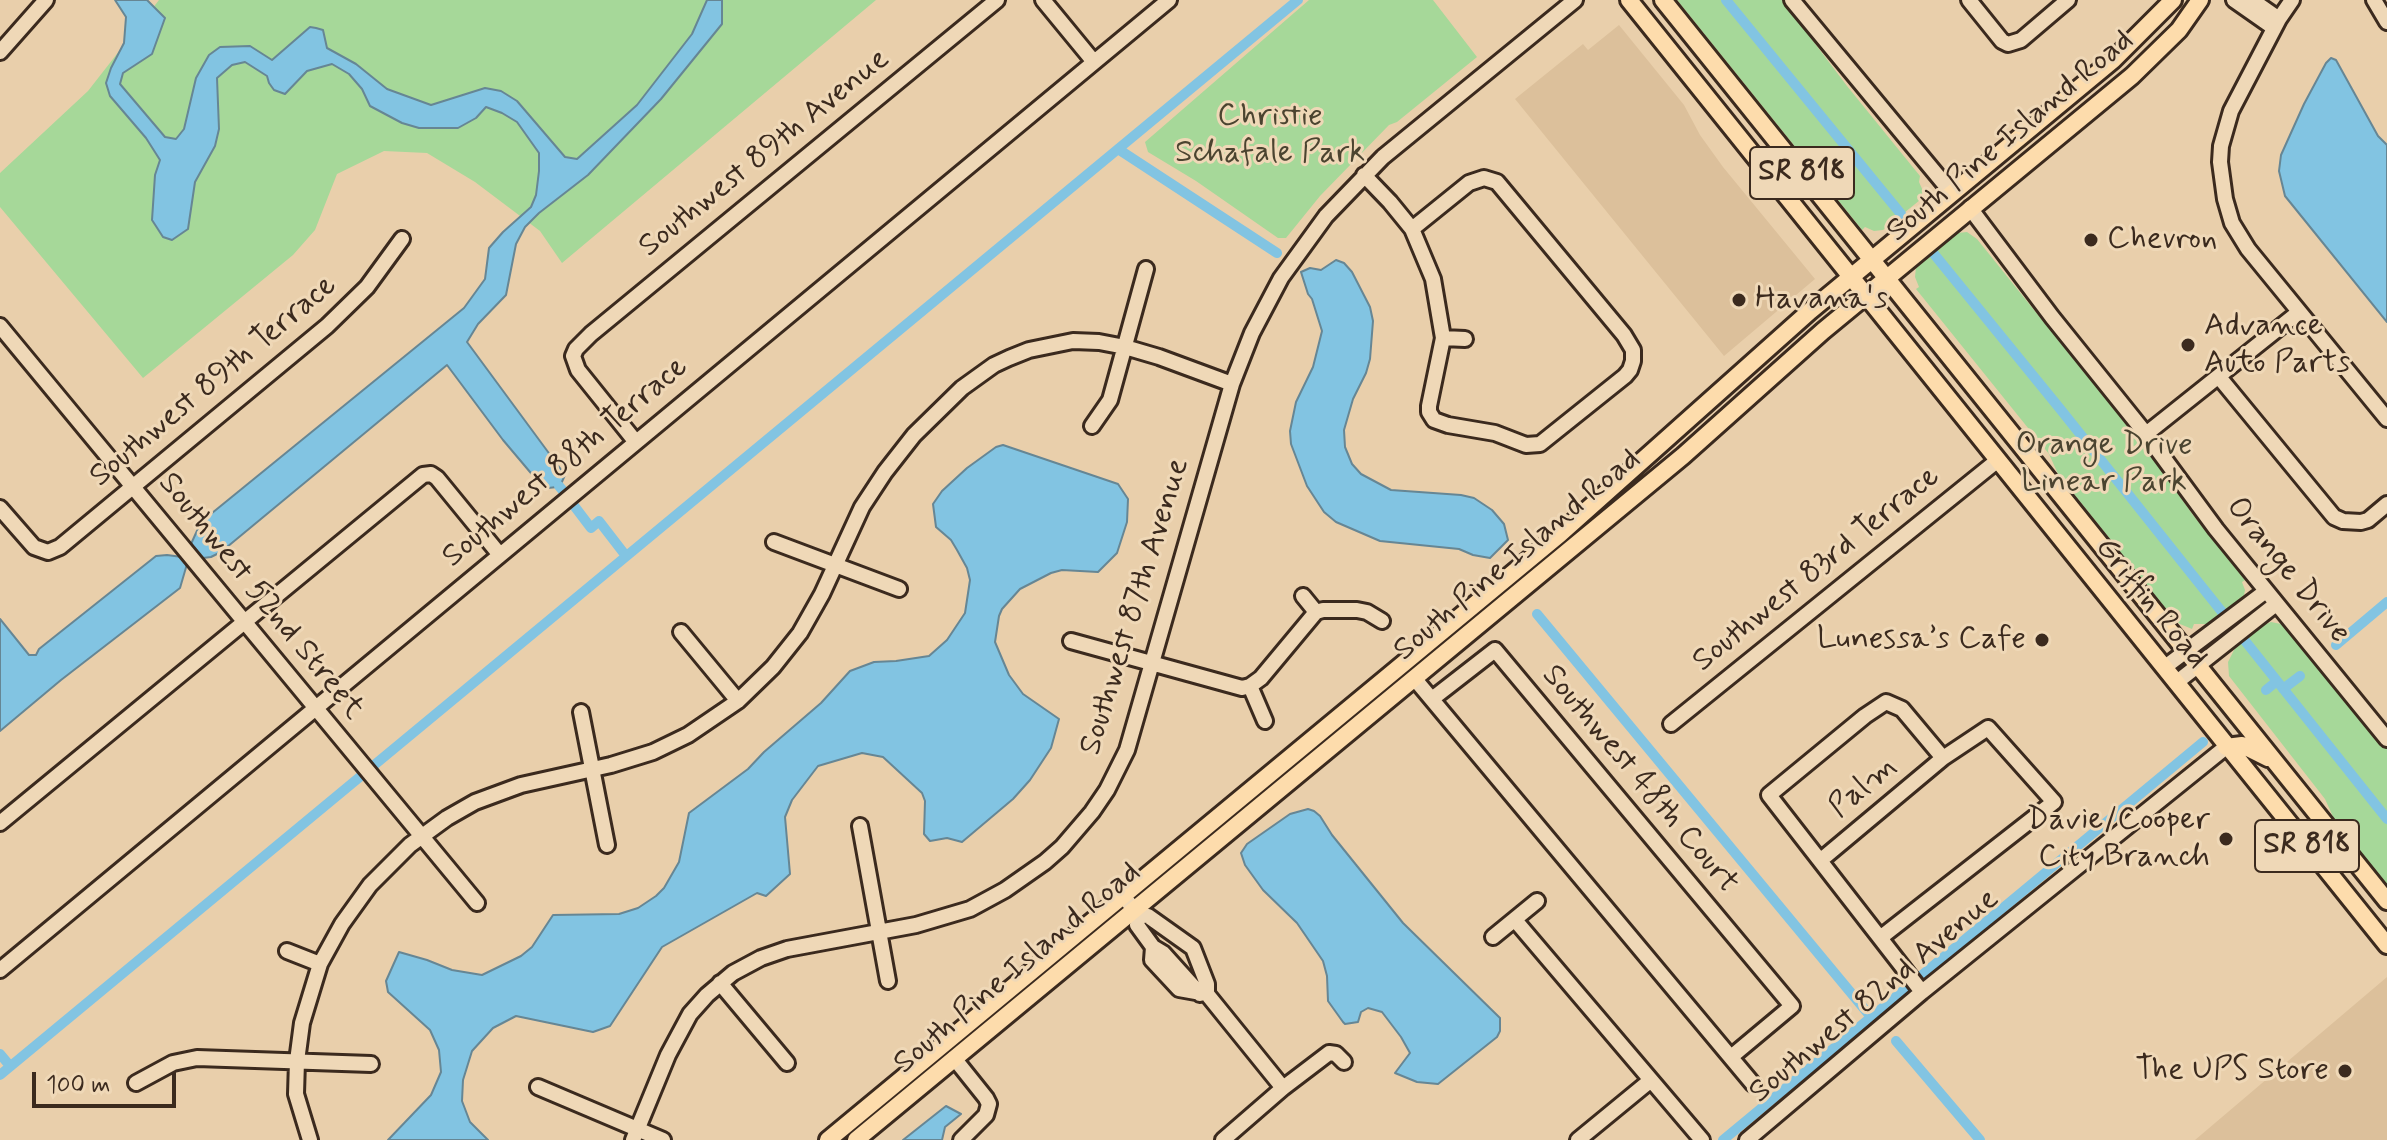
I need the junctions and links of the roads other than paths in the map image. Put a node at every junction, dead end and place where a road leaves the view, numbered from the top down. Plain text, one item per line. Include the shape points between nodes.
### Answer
1 (46, 0) edge
2 (997, 0) edge
3 (1043, 0) edge
4 (1169, 0) edge
5 (1575, 0) edge
6 (1629, 0) edge
7 (1663, 0) edge
8 (1792, 0) edge
9 (1969, 0) edge
10 (2068, 0) edge
11 (2173, 0) edge
12 (2200, 0) edge
13 (2234, 0) edge
14 (2252, 0) edge
15 (2292, 0) edge
16 (2374, 0) edge
17 (2154, 21) junction
18 (2387, 22) edge
19 (2277, 23) junction
20 (2171, 37) junction
21 (0, 52) edge
22 (1094, 62) junction
23 (1364, 175) junction
24 (1951, 192) junction
25 (1970, 208) junction
26 (1412, 229) junction
27 (402, 239) dead end
28 (1872, 259) junction
29 (1146, 269) dead end
30 (1850, 277) junction
31 (1886, 278) junction
32 (1865, 296) junction
33 (2299, 312) junction
34 (0, 326) edge
35 (1443, 338) junction
36 (1465, 339) dead end
37 (1125, 347) junction
38 (2219, 377) junction
39 (1232, 384) junction
40 (2387, 419) edge
41 (1092, 426) dead end
42 (2146, 434) junction
43 (635, 441) junction
44 (1998, 460) junction
45 (134, 488) junction
46 (2387, 504) edge
47 (0, 508) edge
48 (774, 542) dead end
49 (500, 555) junction
50 (835, 564) junction
51 (899, 589) dead end
52 (2266, 591) junction
53 (1303, 596) dead end
54 (2276, 604) junction
55 (1316, 612) junction
56 (244, 621) junction
57 (1382, 621) dead end
58 (681, 632) dead end
59 (1071, 641) dead end
60 (2193, 647) junction
61 (2205, 661) junction
62 (1153, 664) junction
63 (2165, 667) junction
64 (1414, 678) junction
65 (2177, 682) junction
66 (1250, 686) junction
67 (1432, 699) junction
68 (738, 701) junction
69 (315, 708) junction
70 (581, 712) dead end
71 (1265, 721) dead end
72 (1671, 724) dead end
73 (2387, 739) edge
74 (1311, 740) junction
75 (2226, 747) junction
76 (1323, 754) junction
77 (1943, 758) junction
78 (2279, 766) junction
79 (592, 769) junction
80 (0, 823) edge
81 (860, 826) dead end
82 (422, 836) junction
83 (607, 845) dead end
84 (1821, 860) junction
85 (1123, 895) junction
86 (1537, 901) dead end
87 (2387, 901) edge
88 (477, 903) dead end
89 (1137, 912) junction
90 (1515, 920) junction
91 (879, 932) junction
92 (1493, 937) dead end
93 (1880, 938) junction
94 (2387, 945) edge
95 (287, 951) dead end
96 (320, 964) junction
97 (1200, 965) junction
98 (0, 970) edge
99 (1174, 975) junction
100 (888, 981) dead end
101 (720, 983) junction
102 (1922, 992) junction
103 (1203, 994) junction
104 (1731, 1057) junction
105 (954, 1058) junction
106 (297, 1061) junction
107 (1344, 1062) dead end
108 (787, 1063) dead end
109 (371, 1064) dead end
110 (1651, 1080) junction
111 (136, 1083) dead end
112 (1753, 1084) dead end
113 (538, 1087) dead end
114 (1283, 1088) junction
115 (635, 1135) edge
116 (310, 1140) edge
117 (663, 1140) edge
118 (828, 1140) edge
119 (856, 1140) edge
120 (961, 1140) edge
121 (1223, 1140) edge
122 (1578, 1140) edge
123 (1702, 1140) edge
124 (1747, 1140) edge

1 - 21 street
2 - 43 street, Southwest 89th Avenue via 576,349 578,370
3 - 22 street
4 - 22 street, Southwest 88th Terrace
5 - 23 street, Southwest 87th Avenue
6 - 30 main road, Griffin Road / SR 818
7 - 28 main road, Griffin Road / SR 818
8 - 24 street
9 - 10 street via 2002,41 2015,43
11 - 17 main road, South Pine Island Road
12 - 20 main road, South Pine Island Road
13 - 19 street
14 - 19 street
15 - 19 street
16 - 18 street
17 - 20 main road
17 - 24 main road, South Pine Island Road
19 - 33 street via 2225,129 2220,162 2232,223
20 - 25 main road, South Pine Island Road via 2132,76
22 - 43 street, Southwest 88th Terrace
23 - 26 street
23 - 39 street, Southwest 87th Avenue via 1281,278
24 - 28 main road, South Pine Island Road
25 - 31 main road, South Pine Island Road
25 - 42 street, Orange Drive
26 - 35 street via 1433,279
26 - 35 street via 1469,183 1491,179 1624,335 1633,361 1625,376 1545,442 1533,446 1431,417
27 - 45 street, Southwest 89th Terrace via 367,287 327,326
28 - 30 main road, South Pine Island Road
28 - 31 main road, Griffin Road / SR 818
29 - 37 street
30 - 32 main road, Griffin Road / SR 818
30 - 74 main road, South Pine Island Road via 1560,534
31 - 32 main road, South Pine Island Road
31 - 60 main road, Griffin Road / SR 818
32 - 44 main road, Griffin Road / SR 818
32 - 64 main road, South Pine Island Road via 1683,456
33 - 38 street
33 - 40 street
34 - 45 street, Southwest 52nd Street
35 - 36 street
37 - 39 street
37 - 41 street via 1110,400
37 - 50 street via 1053,344 1009,358 977,377 900,451 862,507
38 - 42 street
38 - 46 street via 2327,510 2352,523 2368,520
39 - 62 street, Southwest 87th Avenue
42 - 52 street, Orange Drive
43 - 49 street, Southwest 88th Terrace
44 - 63 main road, Griffin Road / SR 818
44 - 72 street, Southwest 83rd Terrace
45 - 47 street, Southwest 89th Terrace via 48,552 29,543
45 - 56 street, Southwest 52nd Street
48 - 50 street
49 - 56 street via 431,474 423,475
49 - 69 street, Southwest 88th Terrace
50 - 51 street
50 - 68 street via 800,633
52 - 54 street, Orange Drive
52 - 60 street
53 - 55 street
54 - 61 street
54 - 73 street, Orange Drive
55 - 57 street via 1357,610
55 - 66 street
56 - 69 street, Southwest 52nd Street
56 - 80 street
58 - 68 street
59 - 62 street
60 - 61 main road, Griffin Road / SR 818
60 - 63 street
61 - 65 street
61 - 78 main road, Griffin Road / SR 818
62 - 66 street
62 - 91 street, Southwest 87th Avenue via 1119,768 1062,847 1028,876 970,909
63 - 65 main road, Griffin Road / SR 818
64 - 67 street
64 - 76 main road, South Pine Island Road
65 - 75 main road, Griffin Road / SR 818
66 - 71 street
67 - 104 street
67 - 104 street, Southwest 48th Court via 1495,650 1792,1006
68 - 79 street via 670,745
69 - 82 street, Southwest 52nd Street
69 - 98 street, Southwest 88th Terrace
70 - 79 street
74 - 76 main road
74 - 85 main road, South Pine Island Road
75 - 78 main road via 2252,748
75 - 94 main road, Griffin Road / SR 818
75 - 102 street, Southwest 82nd Avenue
76 - 89 main road, South Pine Island Road
77 - 84 street, Palm
77 - 84 street via 1902,709 1886,702 1769,795
77 - 93 street, Palm via 1988,728 2054,802
78 - 87 main road, Griffin Road / SR 818
79 - 82 street via 502,791
79 - 83 street
81 - 91 street
82 - 88 street, Southwest 52nd Street
82 - 96 street via 359,899
84 - 93 street
85 - 89 street
85 - 118 main road, South Pine Island Road
86 - 90 street
89 - 97 street via 1193,948
89 - 99 street via 1137,925 1153,947 1152,960
89 - 105 main road, South Pine Island Road
90 - 92 street
90 - 110 street
91 - 100 street
91 - 101 street, Southwest 87th Avenue via 773,953
93 - 102 street
95 - 96 street
96 - 106 street
97 - 99 street
97 - 103 street via 1207,984
99 - 103 street via 1179,989
101 - 108 street
101 - 115 street, Southwest 87th Avenue via 682,1027
102 - 124 street, Southwest 82nd Avenue
103 - 114 street
104 - 112 street
105 - 119 main road, South Pine Island Road
105 - 120 street via 989,1104 986,1115
106 - 109 street
106 - 111 street via 187,1059
106 - 116 street via 296,1094
107 - 114 street via 1329,1053
110 - 122 street
110 - 123 street
113 - 115 street
114 - 121 street
115 - 117 street

